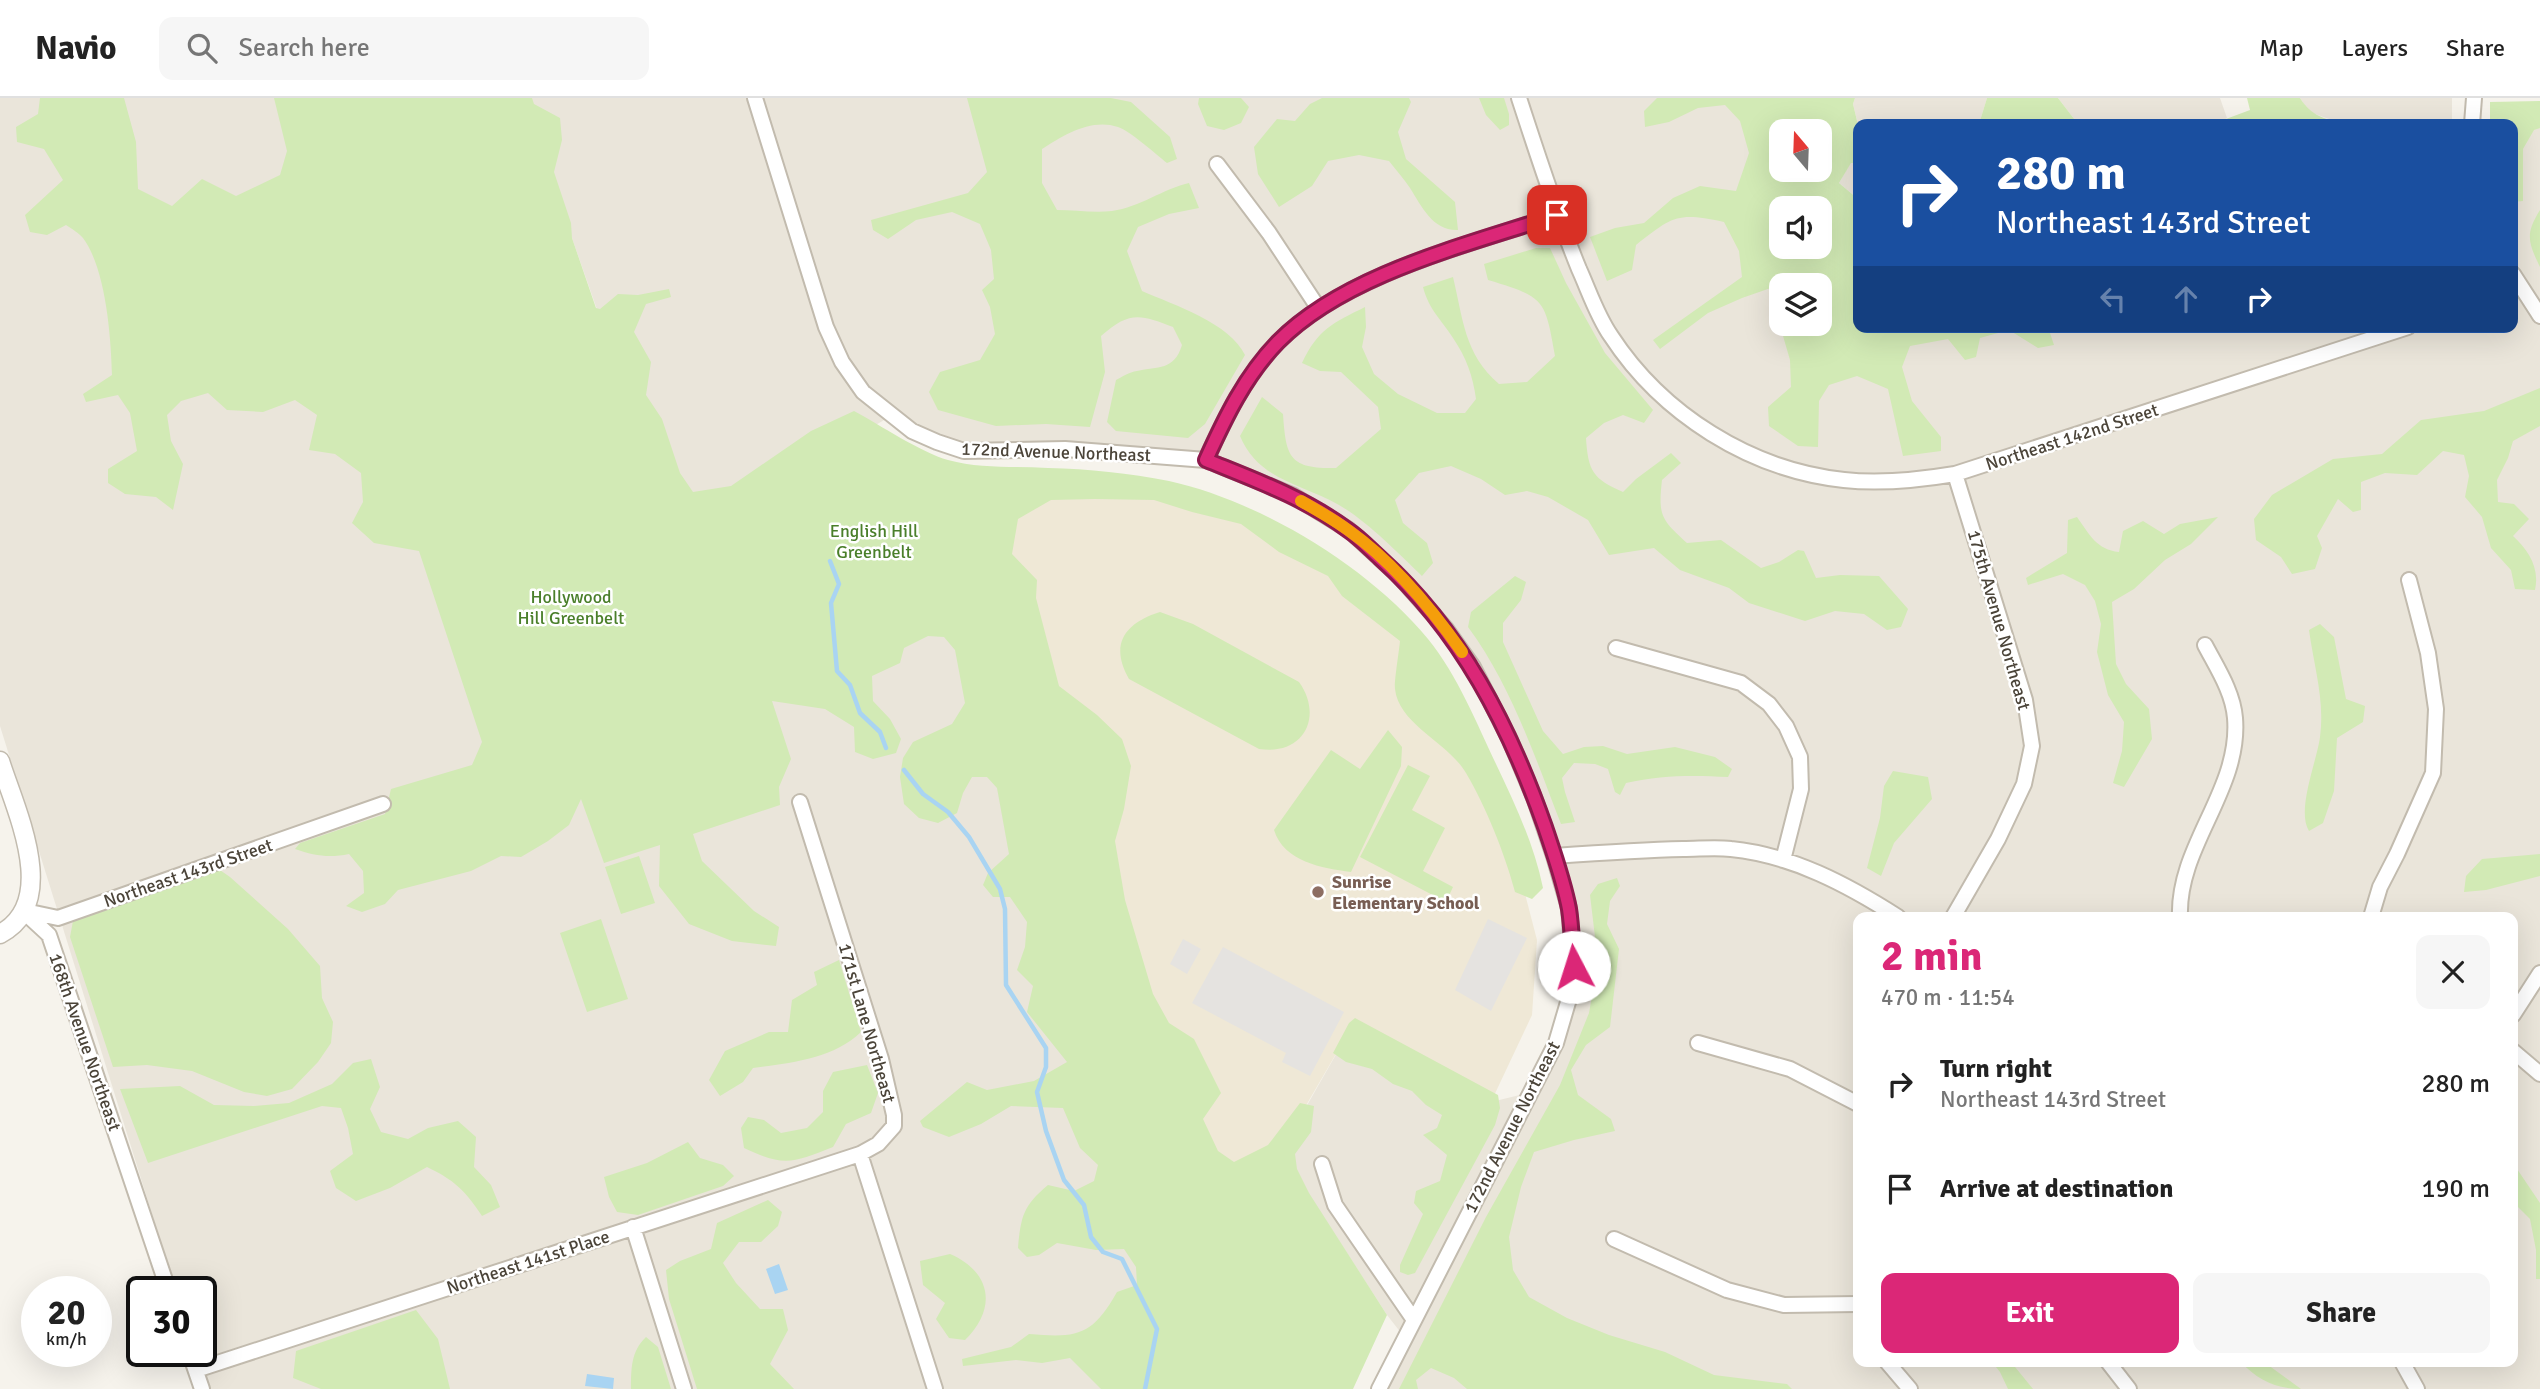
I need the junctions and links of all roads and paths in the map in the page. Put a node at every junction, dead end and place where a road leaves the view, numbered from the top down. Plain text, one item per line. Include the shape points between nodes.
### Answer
1 (755, 98) edge
2 (1519, 98) edge
3 (2474, 98) edge
4 (2472, 119) edge
5 (1217, 164) dead end
6 (1557, 215) junction
7 (2518, 287) edge
8 (1319, 309) junction
9 (2540, 316) edge
10 (2390, 333) edge
11 (1206, 460) junction
12 (1955, 474) junction
13 (2409, 580) dead end
14 (2205, 645) dead end
15 (1616, 648) dead end
16 (0, 761) edge
17 (800, 802) dead end
18 (383, 804) dead end
19 (1555, 856) junction
20 (1783, 860) junction
21 (23, 911) junction
22 (1889, 912) edge
23 (1955, 912) edge
24 (2180, 912) edge
25 (2372, 912) edge
26 (0, 934) edge
27 (2540, 973) edge
28 (2518, 1007) edge
29 (1698, 1043) dead end
30 (2518, 1055) edge
31 (2540, 1074) edge
32 (1853, 1101) edge
33 (860, 1154) junction
34 (1322, 1164) dead end
35 (634, 1227) junction
36 (1614, 1239) dead end
37 (164, 1276) edge
38 (1853, 1304) edge
39 (1414, 1321) junction
40 (194, 1367) edge
41 (1892, 1367) edge
42 (2112, 1367) edge
43 (2405, 1367) edge
44 (195, 1370) junction
45 (202, 1389) edge
46 (684, 1389) edge
47 (935, 1389) edge
48 (1379, 1389) edge
49 (1910, 1389) edge
50 (2129, 1389) edge
51 (2417, 1389) edge

1 - 11 street, 172nd Avenue Northeast via 826,327 842,362 882,409 912,431 964,451 1065,449
2 - 6 street, Northeast 142nd Street
3 - 4 street
5 - 8 street
6 - 8 street via 1382,275
6 - 12 street, Northeast 142nd Street via 1610,335 1634,368 1692,421 1770,463 1813,475 1845,480 1921,480
7 - 9 street
8 - 11 street via 1279,342 1254,372 1229,409
10 - 12 street, Northeast 142nd Street
11 - 19 street, 172nd Avenue Northeast via 1292,495 1349,530 1410,587 1473,667 1510,740
12 - 23 street, 175th Avenue Northeast via 2025,700 2032,746 2024,783 1998,839
13 - 25 street via 2428,653 2436,709 2433,773
14 - 24 street via 2231,695 2234,749 2227,777 2185,876
15 - 20 street via 1741,683 1769,704 1786,726 1800,757 1801,789
16 - 21 street via 29,853 32,889
17 - 33 street, 171st Lane Northeast via 878,1048 894,1115 894,1126 878,1144
18 - 21 street, Northeast 143rd Street via 58,918
19 - 20 street via 1731,849
19 - 39 street, 172nd Avenue Northeast via 1569,908 1574,967 1556,1043
20 - 22 street
21 - 26 street
21 - 37 street, 168th Avenue Northeast via 49,935
27 - 28 street
29 - 32 street via 1790,1069
30 - 31 street
33 - 35 street, Northeast 141st Place
33 - 47 street
34 - 39 street via 1335,1205
35 - 44 street, Northeast 141st Place
35 - 46 street
36 - 38 street via 1727,1290 1784,1305
39 - 48 street, 172nd Avenue Northeast
40 - 44 street
41 - 49 street
42 - 50 street
43 - 51 street
44 - 45 street

